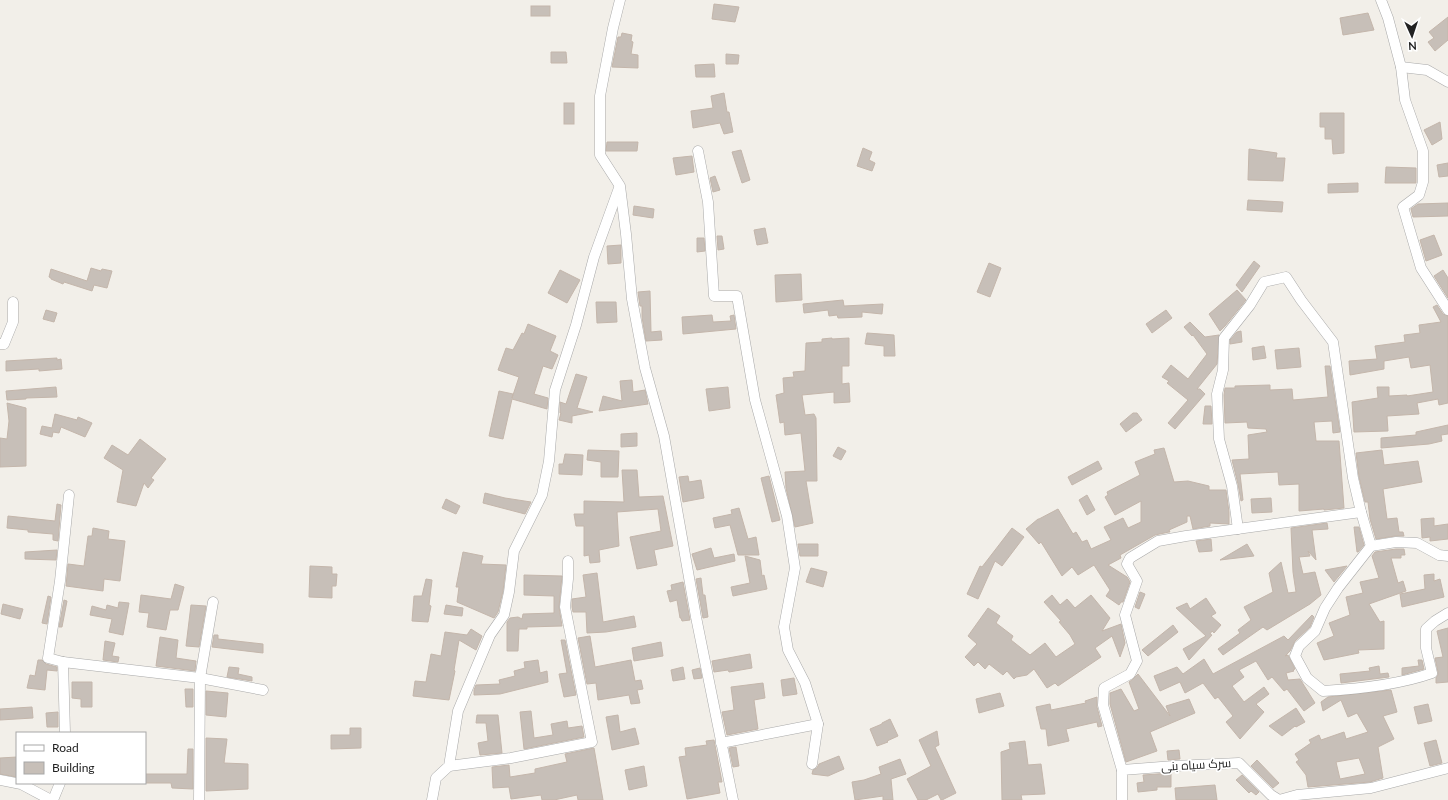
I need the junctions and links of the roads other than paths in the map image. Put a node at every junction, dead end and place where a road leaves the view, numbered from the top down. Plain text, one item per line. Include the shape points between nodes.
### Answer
1 (620, 0) edge
2 (1381, 0) edge
3 (1401, 67) junction
4 (1448, 82) edge
5 (698, 151) dead end
6 (620, 186) junction
7 (13, 302) dead end
8 (1448, 310) edge
9 (0, 344) edge
10 (69, 495) dead end
11 (1361, 512) junction
12 (1238, 529) junction
13 (1371, 546) junction
14 (1448, 556) edge
15 (568, 561) dead end
16 (213, 602) dead end
17 (1448, 613) edge
18 (63, 662) junction
19 (200, 678) junction
20 (263, 690) dead end
21 (818, 724) junction
22 (65, 732) edge
23 (722, 743) junction
24 (812, 764) dead end
25 (449, 766) junction
26 (1448, 768) edge
27 (1122, 770) junction
28 (0, 780) edge
29 (16, 783) edge
30 (21, 784) edge
31 (60, 784) edge
32 (52, 800) edge
33 (199, 800) edge
34 (432, 800) edge
35 (733, 800) edge
36 (1122, 800) edge

1 - 6 street via 600,96 600,155
2 - 3 street
3 - 4 street via 1427,70
3 - 8 street via 1405,100 1423,150 1419,195 1403,207 1421,268
5 - 21 street via 708,202 714,296 737,296 755,400 787,516 795,568 784,627 788,650 805,683
6 - 23 street via 632,299 645,368 664,436 696,617
6 - 25 street via 594,257 555,390 549,460 542,495 514,551 504,615 490,635 458,711
7 - 9 street via 13,322 4,344
10 - 18 street via 60,581 48,658
11 - 12 street
11 - 12 street via 1353,478 1333,342 1300,300 1286,277 1264,282 1224,338 1223,370 1217,394 1219,439 1232,486
11 - 13 street
12 - 27 street via 1158,541 1130,558 1127,564 1137,581 1125,615 1137,661 1130,674 1104,688 1103,705
13 - 14 street via 1396,542 1417,543 1439,555
13 - 17 street via 1338,588 1325,608 1315,631 1299,646 1294,656 1308,678 1324,691 1354,689 1418,678 1432,673 1426,648 1426,630
15 - 25 street via 565,607 592,742 511,758
16 - 19 street
18 - 19 street
18 - 22 street
19 - 20 street
19 - 33 street
21 - 23 street
21 - 24 street
23 - 35 street
25 - 34 street via 436,778
26 - 27 street, سرک سیاه بنی via 1372,788 1297,795 1279,800 1239,763
27 - 36 street
28 - 29 street
30 - 32 street
31 - 32 street

